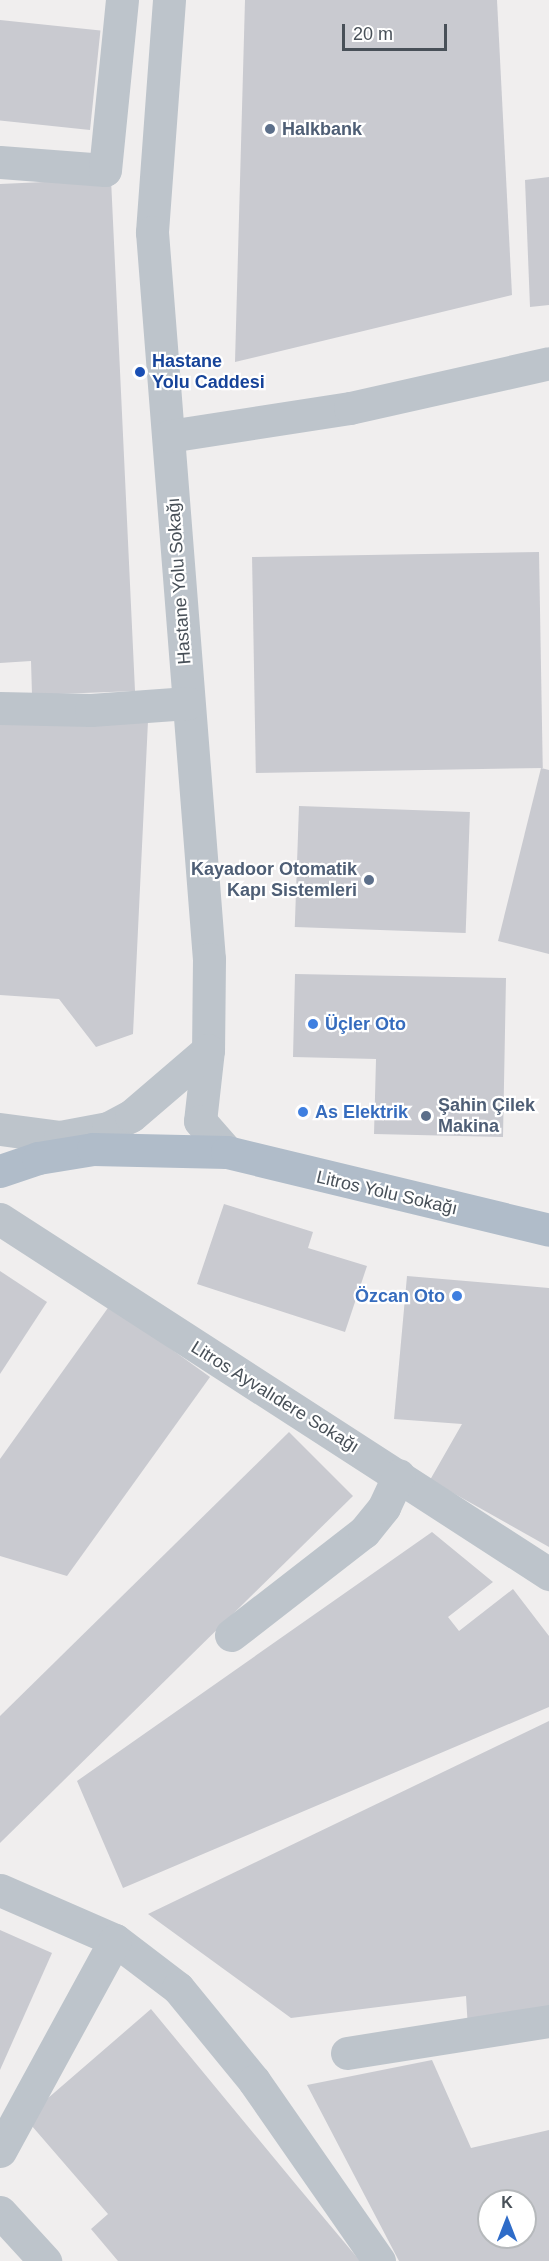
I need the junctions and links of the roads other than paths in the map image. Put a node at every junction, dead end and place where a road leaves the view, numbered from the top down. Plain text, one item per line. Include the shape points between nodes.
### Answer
1 (122, 0) edge
2 (169, 0) edge
3 (0, 162) edge
4 (549, 363) edge
5 (169, 436) junction
6 (188, 703) junction
7 (0, 708) edge
8 (208, 1050) junction
9 (0, 1129) edge
10 (227, 1152) junction
11 (0, 1165) edge
12 (0, 1171) edge
13 (0, 1219) edge
14 (549, 1230) edge
15 (399, 1474) junction
16 (549, 1574) edge
17 (231, 1635) dead end
18 (0, 1890) edge
19 (115, 1940) junction
20 (549, 2021) edge
21 (347, 2053) dead end
22 (0, 2151) edge
23 (0, 2212) edge
24 (45, 2261) edge
25 (379, 2261) edge

1 - 3 street via 105,170
2 - 5 street, Hastane Yolu Sokağı via 152,232
4 - 5 street via 350,408
5 - 6 street, Hastane Yolu Sokağı
6 - 7 street via 91,710
6 - 8 street, Hastane Yolu Sokağı via 209,959
8 - 9 street via 131,1116 108,1128 60,1137
8 - 10 street, Hastane Yolu Sokağı via 200,1121
9 - 11 street via 4,1139
10 - 12 main road, Litros Yolu Sokağı via 93,1149 38,1158
10 - 14 main road, Litros Yolu Sokağı
13 - 15 street, Litros Ayvalıdere Sokağı
15 - 16 street, Litros Ayvalıdere Sokağı
15 - 17 street via 384,1507 364,1532
18 - 19 street
19 - 22 street
19 - 25 street via 162,1974 210,2025
20 - 21 street
23 - 24 street

